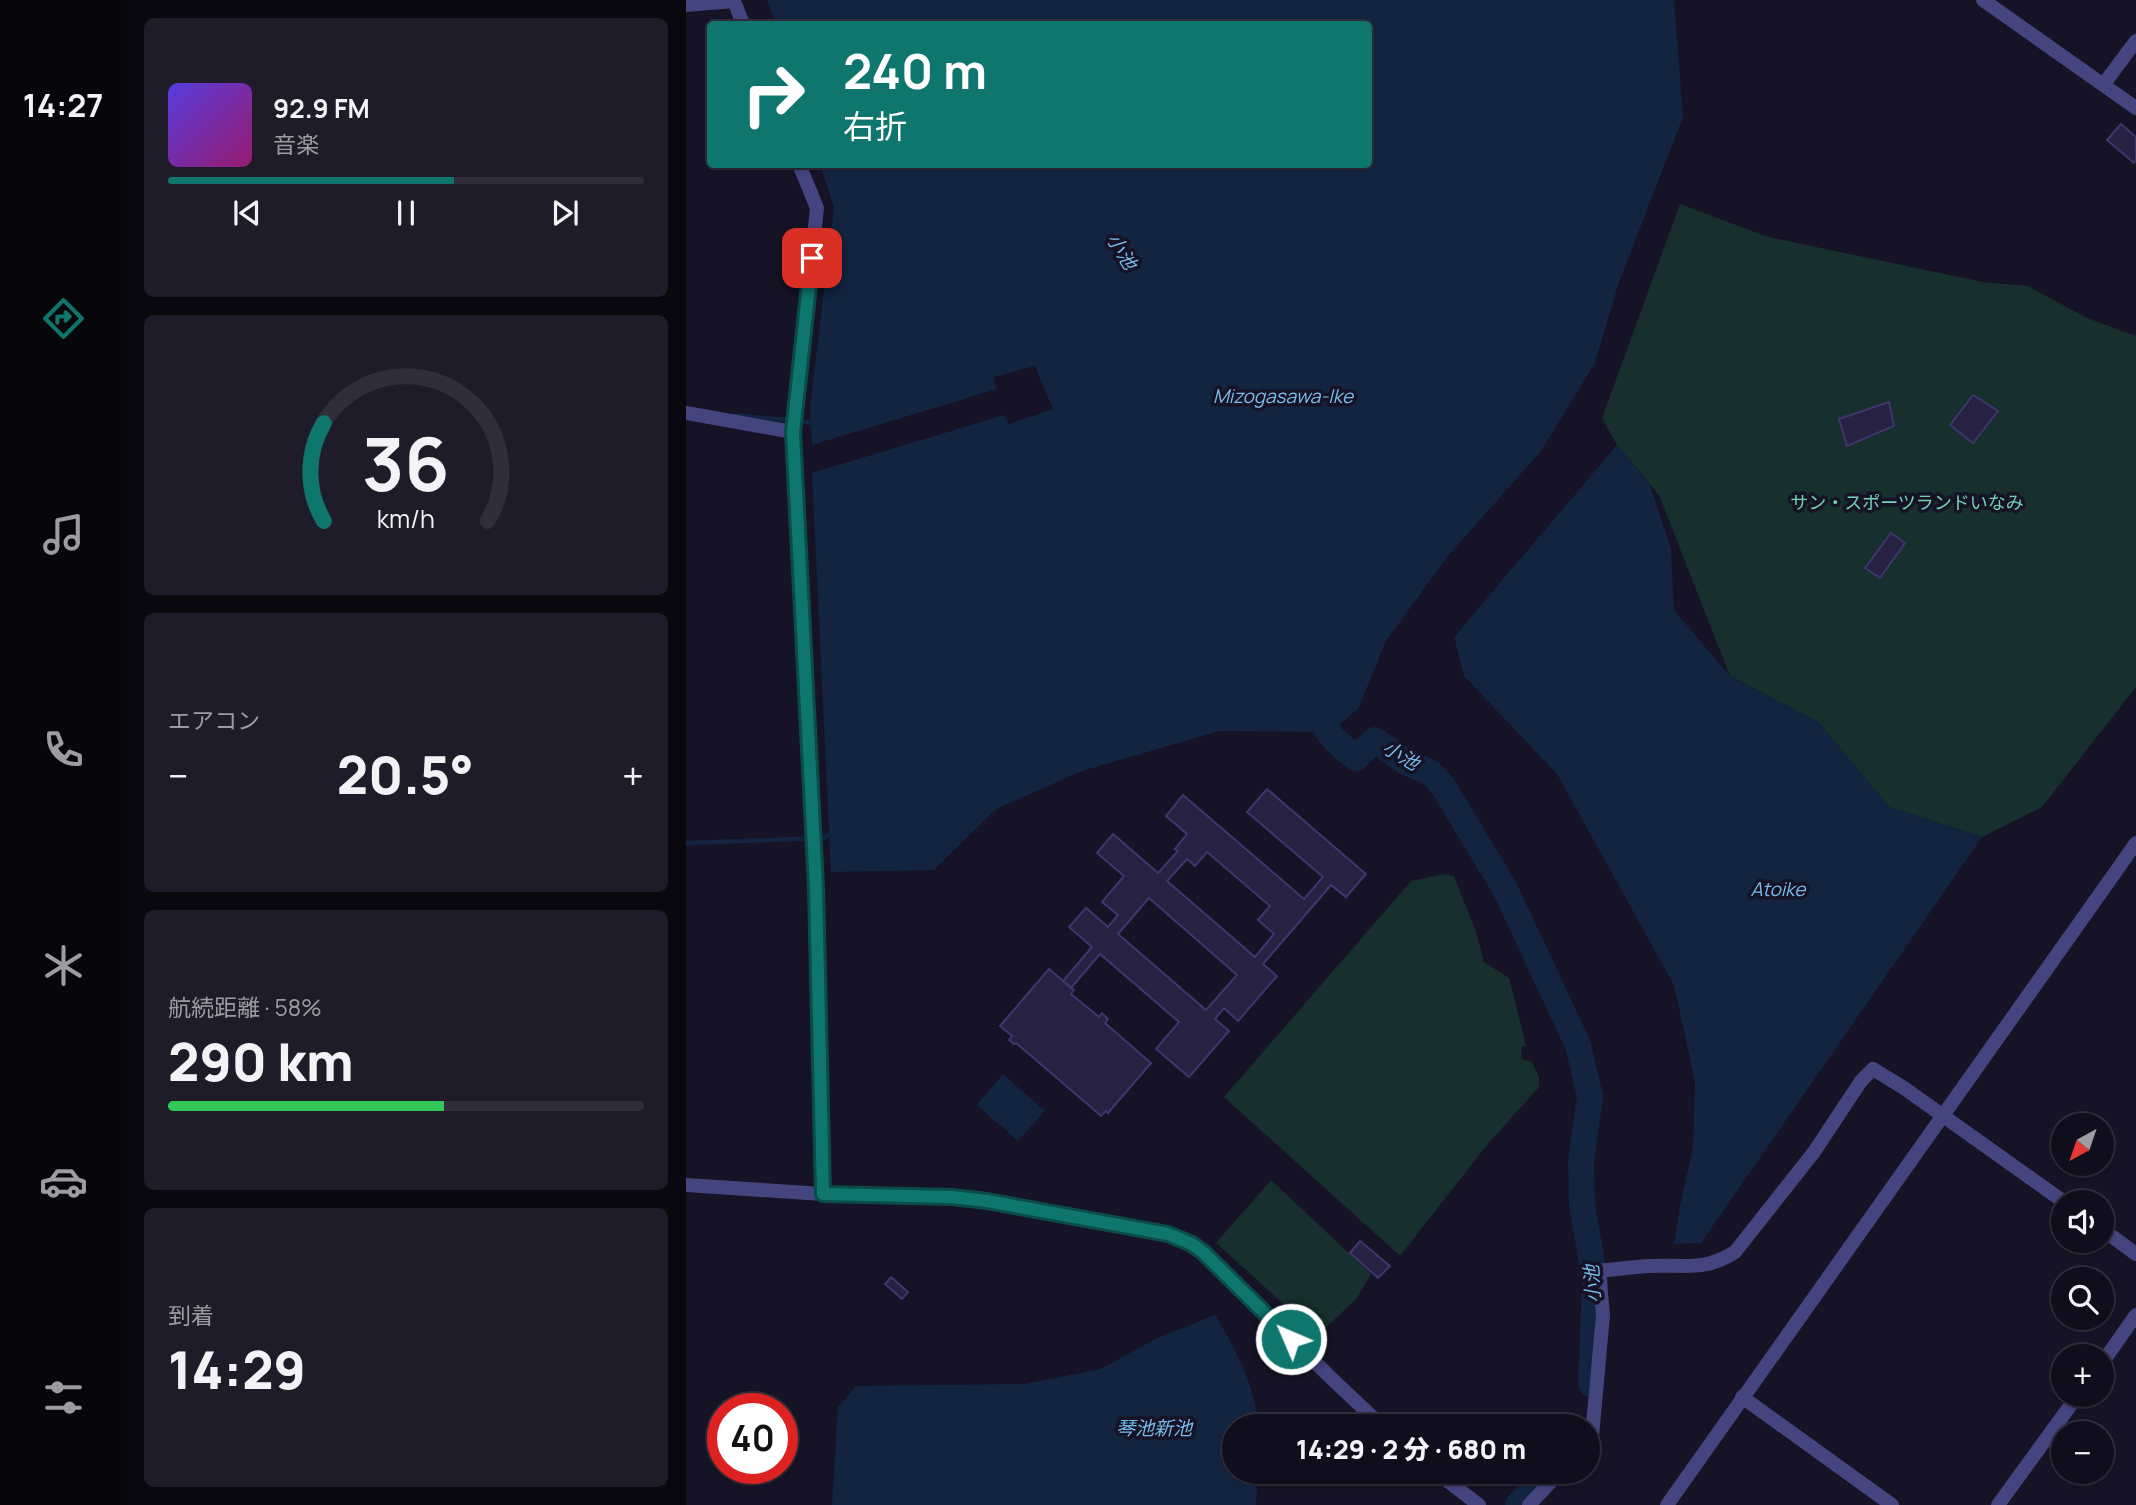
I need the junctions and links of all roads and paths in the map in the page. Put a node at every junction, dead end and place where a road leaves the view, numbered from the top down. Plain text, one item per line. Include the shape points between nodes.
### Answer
1 (1983, 0) edge
2 (686, 5) edge
3 (742, 21) edge
4 (2136, 41) edge
5 (2103, 85) junction
6 (2136, 108) edge
7 (801, 168) edge
8 (686, 413) edge
9 (793, 432) junction
10 (2136, 843) edge
11 (1943, 1116) junction
12 (686, 1185) edge
13 (2051, 1193) edge
14 (823, 1194) junction
15 (2114, 1238) edge
16 (2136, 1254) edge
17 (2136, 1315) edge
18 (2114, 1346) edge
19 (1742, 1397) junction
20 (2069, 1407) edge
21 (1370, 1414) edge
22 (1594, 1414) edge
23 (1452, 1484) edge
24 (1549, 1484) edge
25 (1479, 1505) edge
26 (1530, 1505) edge
27 (1667, 1505) edge
28 (1892, 1505) edge
29 (1998, 1505) edge

1 - 5 street
2 - 3 street via 734,1
4 - 5 street
5 - 6 street
7 - 9 street via 817,208
8 - 9 street
9 - 14 street via 816,888
10 - 11 street
11 - 13 street
11 - 19 street
11 - 22 street via 1873,1069 1814,1152 1723,1261 1600,1271 1603,1315
12 - 14 street
14 - 21 street via 952,1197 1168,1234 1192,1244 1213,1261
15 - 16 street
17 - 18 street
19 - 27 street
19 - 28 street
20 - 29 street
23 - 25 street
24 - 26 street

